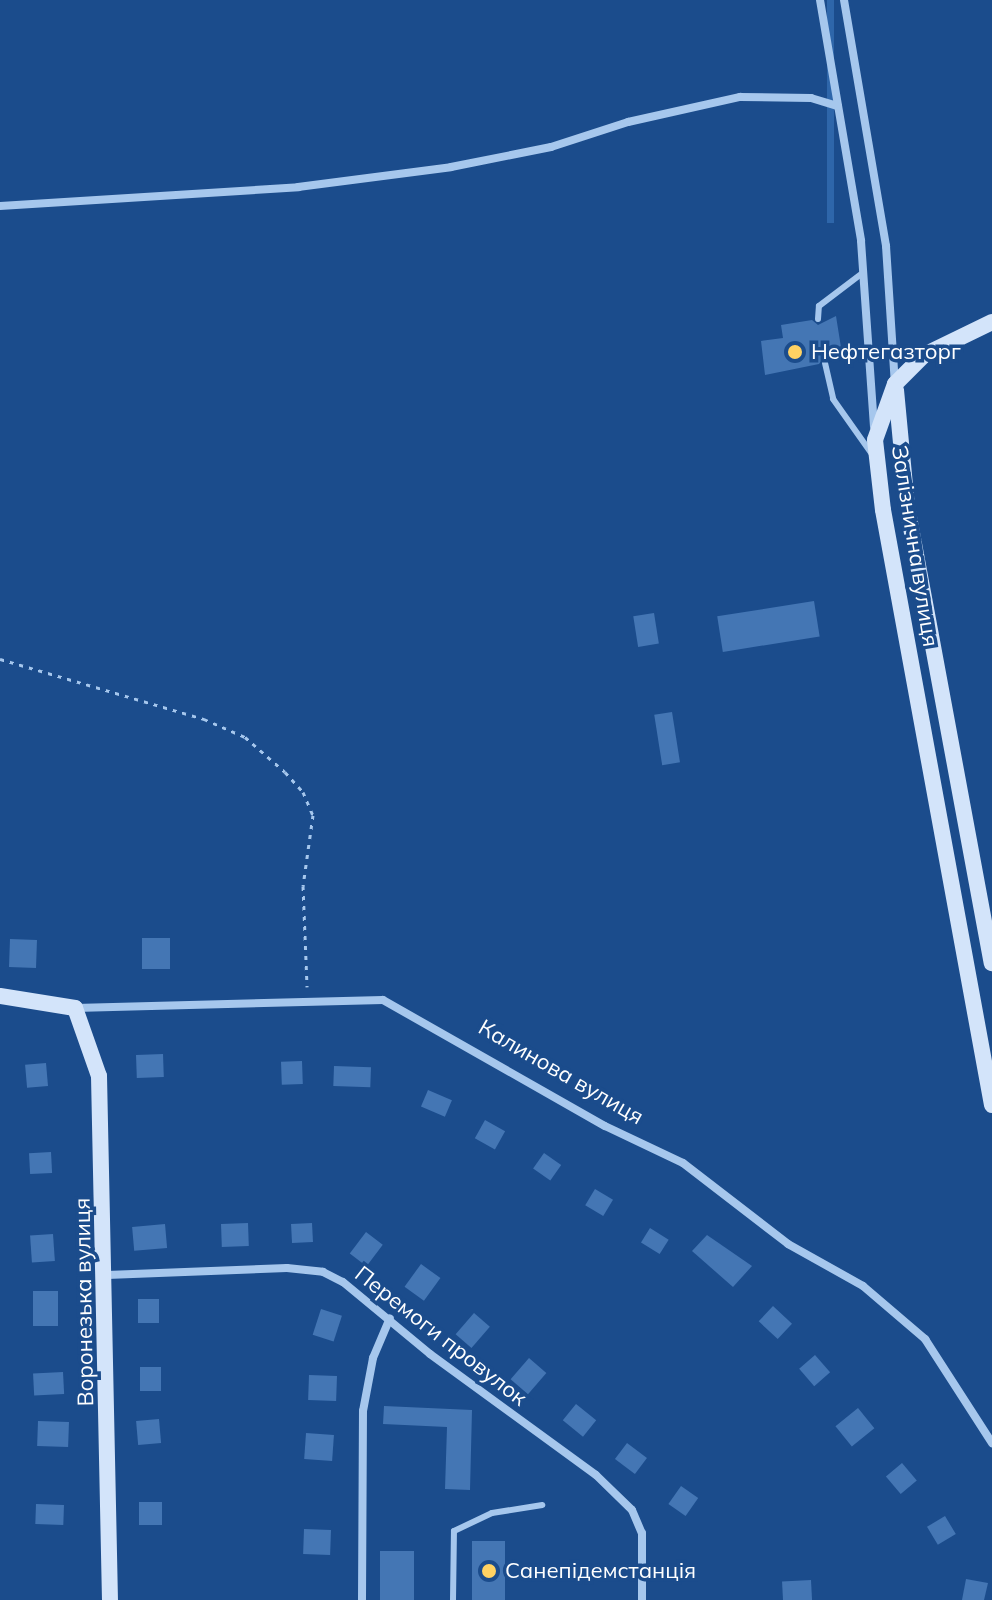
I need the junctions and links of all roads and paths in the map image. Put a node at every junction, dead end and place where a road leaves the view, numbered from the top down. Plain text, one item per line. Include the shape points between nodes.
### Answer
1 (820, 0) edge
2 (844, 0) edge
3 (838, 106) junction
4 (0, 206) edge
5 (864, 272) junction
6 (818, 319) dead end
7 (992, 322) edge
8 (825, 363) dead end
9 (895, 384) junction
10 (875, 440) junction
11 (878, 463) junction
12 (0, 659) edge
13 (992, 963) edge
14 (0, 996) edge
15 (308, 999) junction
16 (75, 1008) junction
17 (992, 1105) edge
18 (107, 1275) junction
19 (390, 1318) junction
20 (992, 1443) edge
21 (542, 1505) dead end
22 (110, 1600) edge
23 (362, 1600) edge
24 (453, 1600) edge
25 (642, 1600) edge

1 - 3 street
2 - 9 street via 886,246
3 - 4 street via 811,98 740,97 628,122 551,147 451,167 298,187
3 - 5 street
5 - 6 lane via 819,306
5 - 10 street
7 - 9 main road via 924,355
8 - 11 lane via 833,399
9 - 10 main road, Залізнична вулиця
9 - 13 main road, Залізнична вулиця via 907,506
10 - 11 main road, Залізнична вулиця
11 - 17 main road, Залізнична вулиця
12 - 15 path via 204,719 245,737 285,772 313,815 302,935
14 - 16 main road, Калинова вулиця
15 - 16 street, Калинова вулиця
15 - 20 street, Калинова вулиця via 383,1000 605,1126 683,1163 788,1244 863,1286 925,1339
16 - 18 main road, Воронезька вулиця via 99,1076
18 - 19 street, Перемоги провулок via 287,1268 323,1272
18 - 22 main road, Воронезька вулиця
19 - 23 street via 373,1358 363,1411
19 - 25 street, Перемоги провулок via 430,1354 596,1475 632,1510 642,1533
21 - 24 lane via 492,1513 454,1531

